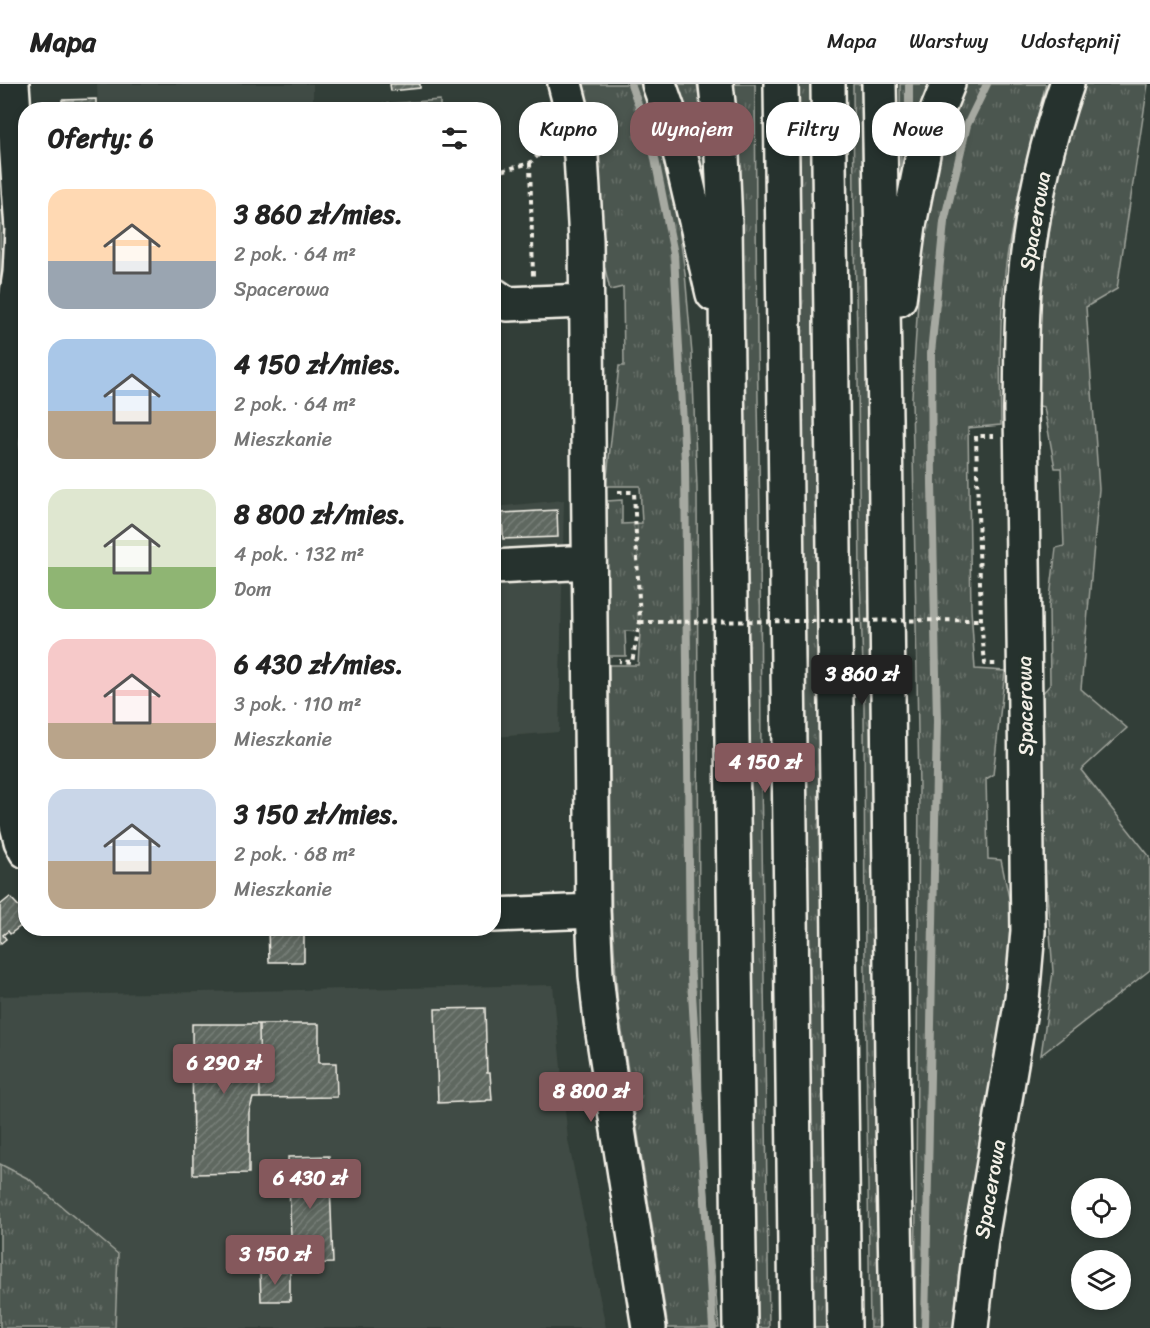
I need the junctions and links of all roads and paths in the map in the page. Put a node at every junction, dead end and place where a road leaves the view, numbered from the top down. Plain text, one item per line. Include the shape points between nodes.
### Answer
1 (12, 84) edge
2 (565, 84) edge
3 (659, 84) edge
4 (716, 84) edge
5 (781, 84) edge
6 (828, 84) edge
7 (879, 84) edge
8 (948, 84) edge
9 (1067, 84) edge
10 (538, 156) edge
11 (530, 163) junction
12 (18, 171) edge
13 (501, 171) edge
14 (18, 286) edge
15 (586, 301) junction
16 (507, 307) edge
17 (727, 356) junction
18 (885, 417) junction
19 (976, 436) dead end
20 (634, 492) dead end
21 (590, 562) junction
22 (501, 567) edge
23 (981, 620) junction
24 (640, 622) junction
25 (632, 662) dead end
26 (985, 664) dead end
27 (18, 829) edge
28 (593, 911) junction
29 (501, 915) edge
30 (649, 1328) edge
31 (740, 1328) edge
32 (796, 1328) edge
33 (844, 1328) edge
34 (897, 1328) edge
35 (971, 1328) edge

1 - 12 main road
2 - 15 main road via 583,174
3 - 17 main road via 674,127
4 - 17 main road via 722,133
5 - 32 main road
6 - 33 main road
7 - 18 main road
8 - 18 main road via 926,139 909,225
9 - 35 main road, Spacerowa via 1042,174 1024,291 1021,409 1027,940 1022,999 981,1239
10 - 11 path
11 - 13 path
11 - 16 path
14 - 27 main road via 3,442 10,563 11,802
15 - 16 main road
15 - 21 main road
17 - 31 main road
18 - 34 main road
19 - 23 path
20 - 24 path
21 - 22 main road
21 - 28 main road
23 - 24 path, bridge
23 - 26 path
24 - 25 path
28 - 29 main road
28 - 30 main road via 601,1021

